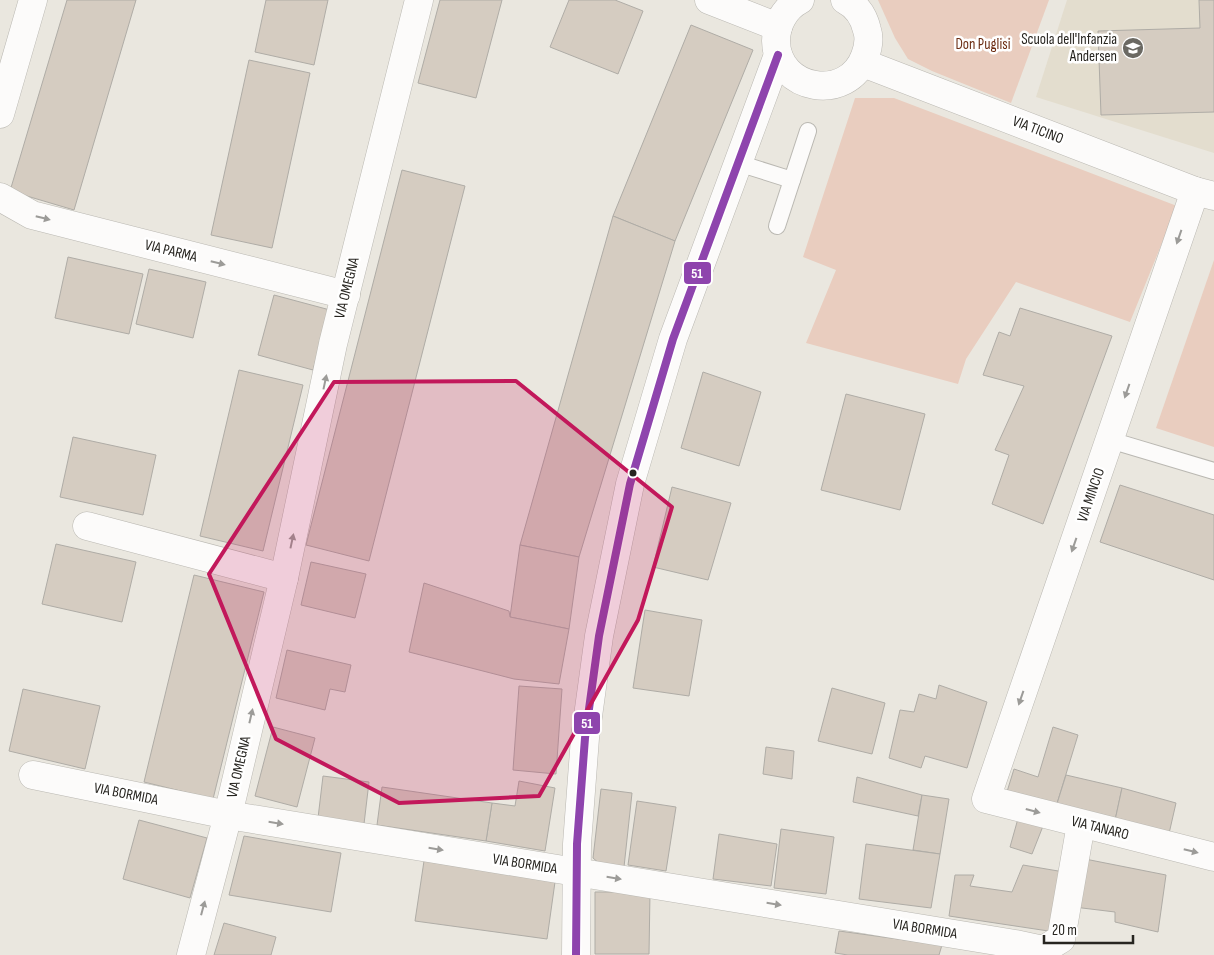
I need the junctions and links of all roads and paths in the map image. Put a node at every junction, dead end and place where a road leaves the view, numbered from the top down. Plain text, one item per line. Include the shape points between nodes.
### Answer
1 (33, 0) edge
2 (420, 0) edge
3 (710, 0) edge
4 (800, 0) edge
5 (845, 0) edge
6 (778, 27) junction
7 (778, 55) junction
8 (863, 63) junction
9 (0, 114) edge
10 (808, 131) dead end
11 (738, 163) junction
12 (792, 180) junction
13 (1205, 194) edge
14 (0, 197) edge
15 (777, 226) dead end
16 (346, 295) junction
17 (1110, 440) junction
18 (1214, 471) edge
19 (87, 526) dead end
20 (284, 578) junction
21 (33, 775) dead end
22 (986, 798) joint
23 (228, 815) junction
24 (1080, 824) junction
25 (1214, 857) edge
26 (576, 872) junction
27 (1043, 953) edge
28 (191, 955) edge
29 (576, 955) edge

1 - 9 street
2 - 16 street, VIA OMEGNA
3 - 6 street
4 - 6 street via 784,14
5 - 8 street via 858,10 869,36
6 - 7 street
7 - 8 street via 786,68 811,85 840,83
7 - 11 street
8 - 13 street, VIA TICINO
10 - 12 lane
11 - 12 lane
11 - 26 street via 673,339 630,484 599,636 586,729
12 - 15 lane
13 -> 17 street, VIA MINCIO
14 -> 16 street, VIA PARMA via 32,215
20 -> 16 street, VIA OMEGNA
17 - 18 lane
17 -> 22 street, VIA MINCIO
19 - 20 street
23 -> 20 street, VIA OMEGNA
21 - 23 street, VIA BORMIDA
22 -> 24 street, VIA TANARO
23 -> 26 street, VIA BORMIDA
28 -> 23 street, VIA OMEGNA
24 -> 25 street, VIA TANARO
24 - 27 street via 1061,939
26 -> 27 street, VIA BORMIDA via 1005,942
26 - 29 street

